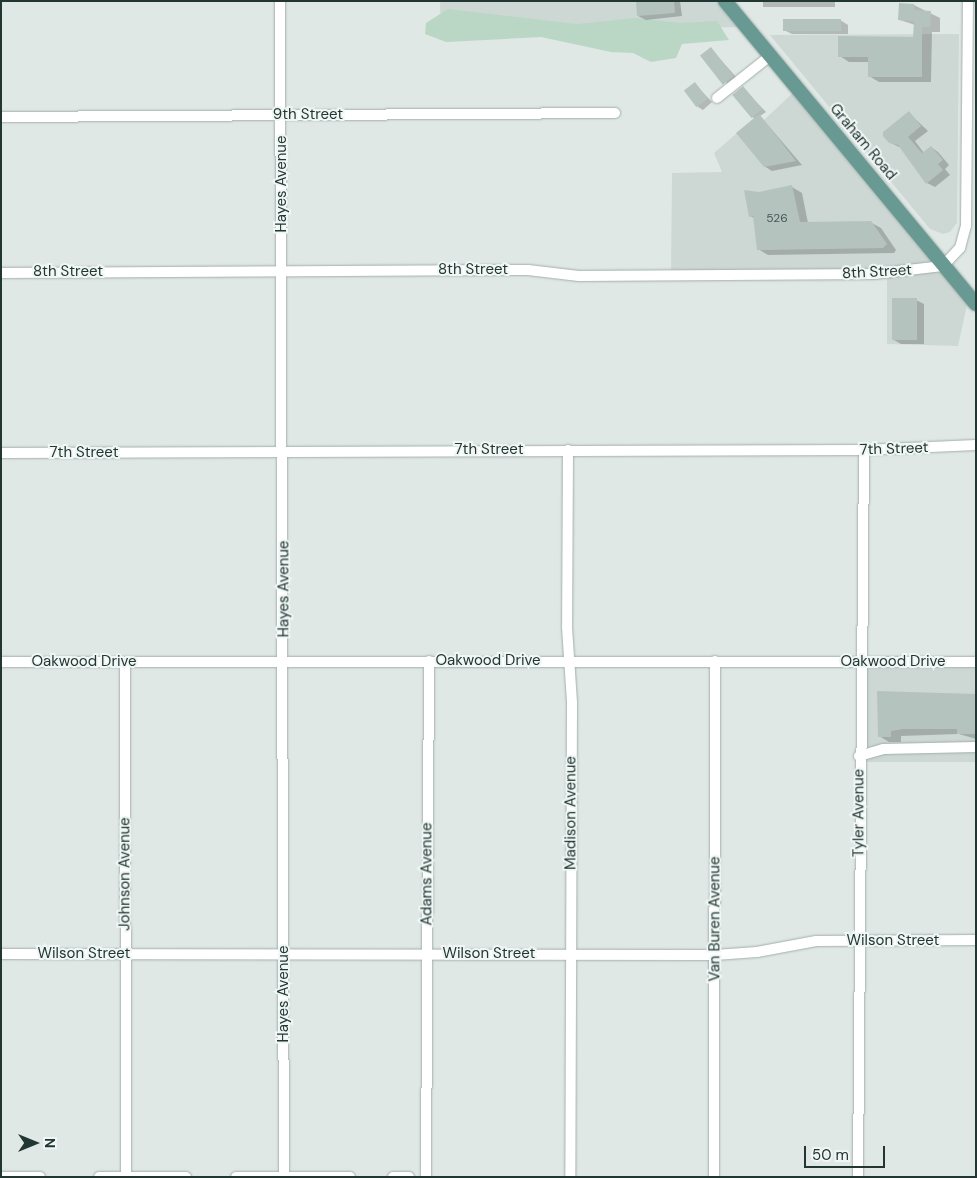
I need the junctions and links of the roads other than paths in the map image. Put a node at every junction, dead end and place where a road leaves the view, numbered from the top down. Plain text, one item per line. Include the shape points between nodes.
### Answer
1 (280, 1) edge
2 (725, 1) edge
3 (968, 1) edge
4 (770, 56) junction
5 (717, 98) dead end
6 (615, 113) dead end
7 (282, 115) junction
8 (1, 117) edge
9 (943, 266) junction
10 (282, 272) junction
11 (1, 273) edge
12 (976, 304) edge
13 (976, 445) edge
14 (568, 450) junction
15 (864, 450) junction
16 (283, 452) junction
17 (1, 453) edge
18 (284, 661) junction
19 (430, 661) junction
20 (571, 661) junction
21 (715, 661) junction
22 (1, 662) edge
23 (125, 662) junction
24 (862, 662) junction
25 (976, 662) edge
26 (976, 747) edge
27 (859, 756) junction
28 (976, 940) edge
29 (858, 941) junction
30 (1, 954) edge
31 (125, 954) junction
32 (284, 954) junction
33 (571, 954) junction
34 (715, 954) junction
35 (427, 955) junction
36 (126, 1176) edge
37 (284, 1176) edge
38 (1, 1177) edge
39 (40, 1177) edge
40 (99, 1177) edge
41 (186, 1177) edge
42 (236, 1177) edge
43 (350, 1177) edge
44 (393, 1177) edge
45 (409, 1177) edge
46 (426, 1177) edge
47 (570, 1177) edge
48 (714, 1177) edge
49 (858, 1177) edge

1 - 7 street, Hayes Avenue
2 - 4 main road, Graham Road
3 - 9 street via 966,226 960,248
4 - 5 street
4 - 9 main road, Graham Road
6 - 7 street, 9th Street
7 - 8 street, 9th Street
7 - 10 street, Hayes Avenue
9 - 10 street, 8th Street via 900,273 865,274 579,276 528,270
9 - 12 main road, Graham Road
10 - 11 street, 8th Street
10 - 16 street, Hayes Avenue
13 - 15 street, 7th Street
14 - 15 street, 7th Street
14 - 16 street, 7th Street
14 - 20 street, Madison Avenue via 567,627
15 - 24 street, Tyler Avenue
16 - 17 street, 7th Street
16 - 18 street, Hayes Avenue
18 - 19 street, Oakwood Drive
18 - 23 street, Oakwood Drive
18 - 32 street, Hayes Avenue
19 - 20 street, Oakwood Drive
19 - 35 street, Adams Avenue
20 - 21 street, Oakwood Drive
20 - 33 street, Madison Avenue
21 - 24 street, Oakwood Drive
21 - 34 street, Van Buren Avenue
22 - 23 street, Oakwood Drive
23 - 31 street, Johnson Avenue
24 - 25 street, Oakwood Drive
24 - 27 street, Tyler Avenue
26 - 27 street via 883,749
27 - 29 street, Tyler Avenue
28 - 29 street, Wilson Street
29 - 34 street, Wilson Street via 816,941 757,952
29 - 49 street, Tyler Avenue
30 - 31 street, Wilson Street
31 - 32 street, Wilson Street
31 - 36 street, Johnson Avenue
32 - 35 street, Wilson Street
32 - 37 street, Hayes Avenue
33 - 34 street, Wilson Street
33 - 35 street, Wilson Street
33 - 47 street, Madison Avenue
34 - 48 street, Van Buren Avenue
35 - 46 street, Adams Avenue
36 - 40 street
36 - 41 street
37 - 42 street
37 - 43 street
38 - 39 street
44 - 45 street

